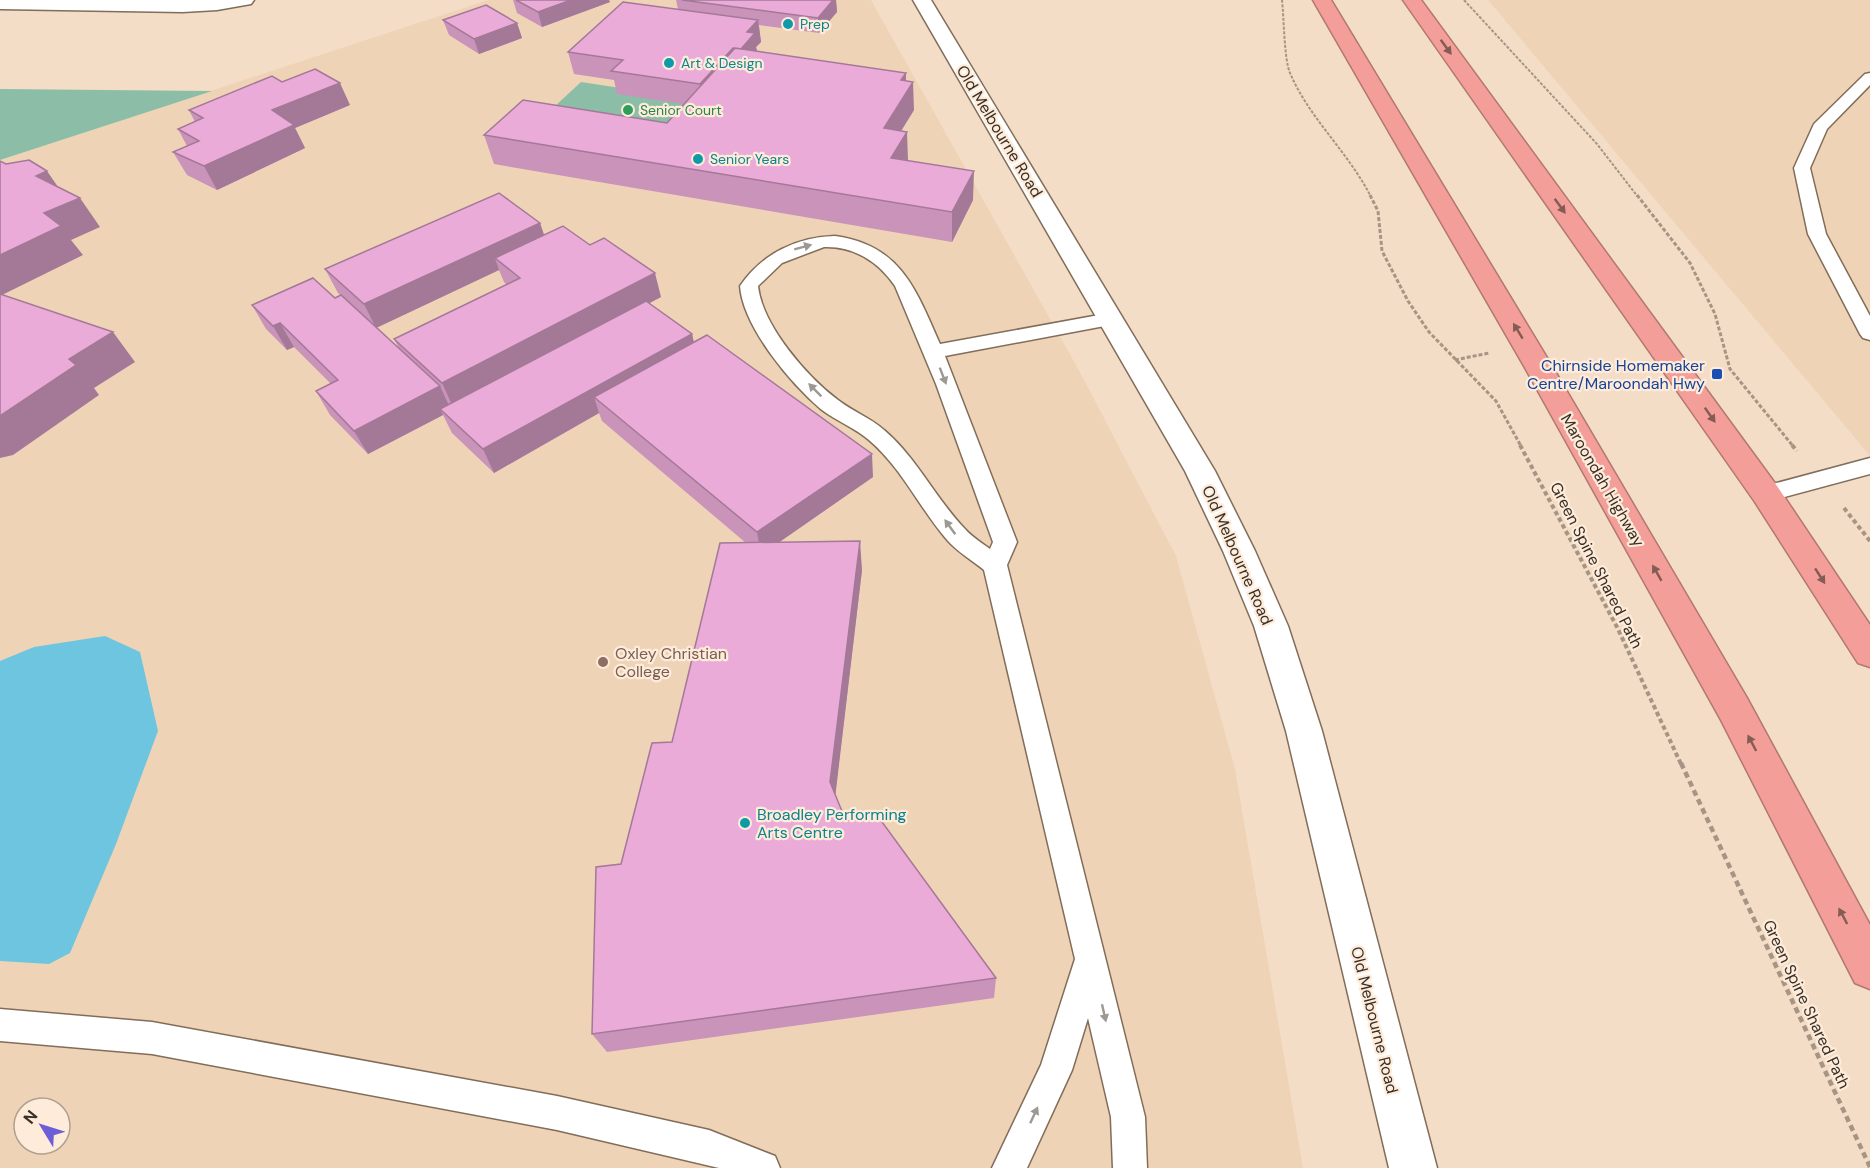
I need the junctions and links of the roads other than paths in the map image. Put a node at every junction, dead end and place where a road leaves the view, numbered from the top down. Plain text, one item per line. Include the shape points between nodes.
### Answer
1 (245, 0) edge
2 (922, 0) edge
3 (1322, 0) edge
4 (1412, 0) edge
5 (0, 4) edge
6 (1870, 76) edge
7 (1110, 319) junction
8 (1870, 334) edge
9 (933, 352) junction
10 (1870, 466) edge
11 (1766, 494) junction
12 (995, 565) junction
13 (1870, 653) edge
14 (1091, 956) junction
15 (1870, 968) edge
16 (0, 1025) edge
17 (763, 1168) edge
18 (1009, 1168) edge
19 (1130, 1168) edge
20 (1413, 1168) edge

1 - 5 street via 183,6
2 - 7 street, Old Melbourne Road
15 -> 3 highway, Maroondah Highway via 1728,698
4 -> 11 highway
6 - 8 lane via 1820,127 1802,168 1817,234
7 - 9 lane
7 - 20 street, Old Melbourne Road via 1200,471 1271,626 1304,731
9 -> 12 lane via 1005,542
12 -> 9 lane via 957,536 910,471 876,434 830,405 790,365 761,323 750,299 749,286 773,259 795,249 839,241 860,247 876,256 903,284
10 - 11 lane
11 -> 13 highway
12 - 14 lane
18 -> 14 lane via 1056,1070
14 -> 19 lane via 1128,1117
16 - 17 lane via 152,1038 557,1113 709,1147

